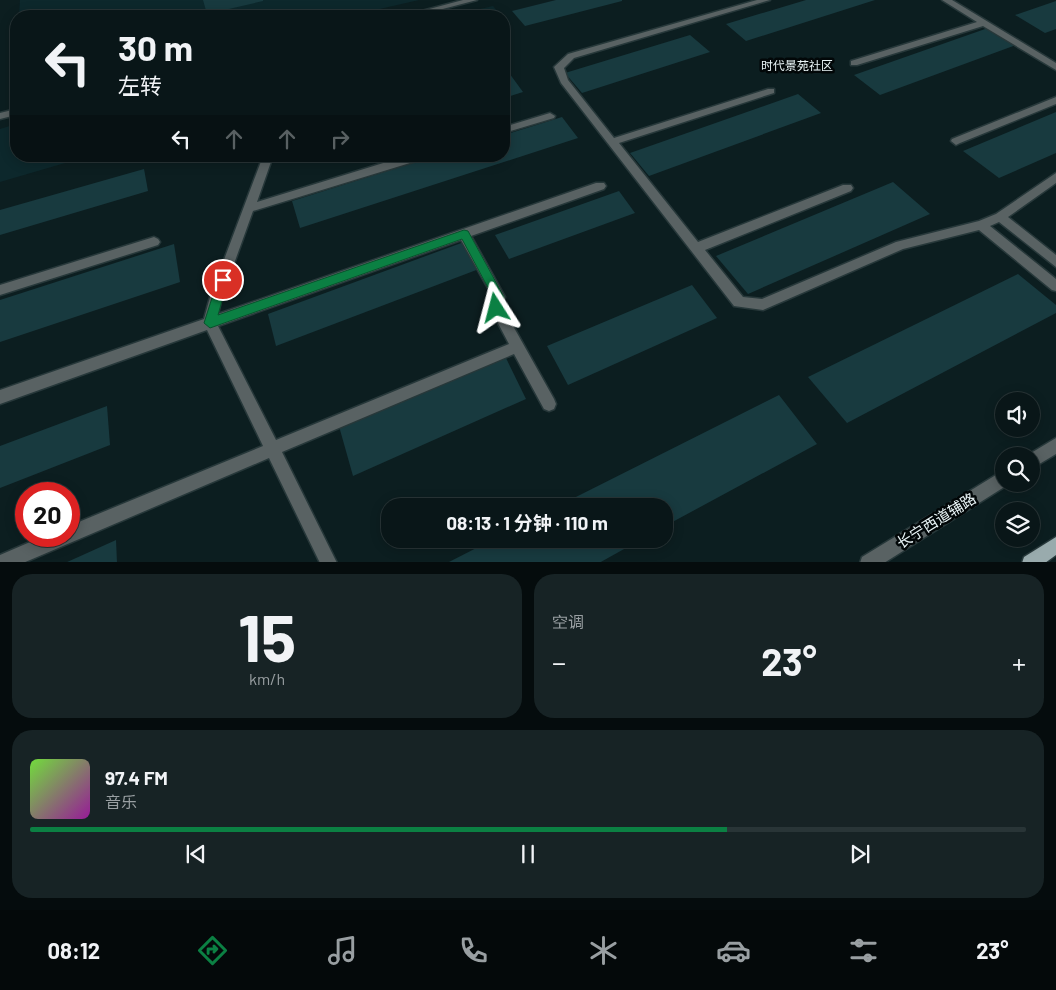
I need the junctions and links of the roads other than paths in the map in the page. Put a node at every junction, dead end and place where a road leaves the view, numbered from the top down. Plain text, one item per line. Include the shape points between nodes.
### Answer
1 (473, 0) edge
2 (766, 0) edge
3 (946, 0) edge
4 (432, 10) edge
5 (983, 22) junction
6 (854, 63) dead end
7 (1056, 67) edge
8 (771, 91) dead end
9 (1056, 100) edge
10 (550, 116) dead end
11 (510, 128) edge
12 (956, 141) dead end
13 (612, 142) junction
14 (266, 162) edge
15 (399, 162) edge
16 (1056, 177) edge
17 (600, 186) dead end
18 (847, 188) dead end
19 (250, 208) junction
20 (1000, 217) junction
21 (981, 225) junction
22 (464, 234) junction
23 (154, 242) dead end
24 (696, 248) junction
25 (1056, 262) edge
26 (1056, 286) edge
27 (0, 290) edge
28 (210, 323) junction
29 (517, 347) junction
30 (0, 397) edge
31 (549, 404) dead end
32 (1056, 445) edge
33 (272, 448) junction
34 (1040, 455) edge
35 (995, 484) edge
36 (80, 529) edge
37 (1056, 545) edge
38 (38, 547) edge
39 (2, 562) edge
40 (329, 562) edge
41 (868, 562) edge
42 (1030, 562) edge

1 - 4 street
2 - 13 street via 570,56 559,67 564,81
3 - 5 street
5 - 6 street
5 - 7 street
8 - 13 street
9 - 12 street
10 - 11 street
13 - 24 street
14 - 19 street
15 - 19 street
16 - 20 street
17 - 22 street
18 - 24 street
19 - 28 street via 216,298
20 - 21 street
20 - 25 street
21 - 24 street via 900,245 763,305 739,302
21 - 26 street
22 - 28 street
22 - 29 street via 498,297 496,308
23 - 27 street
28 - 30 street
28 - 33 street
29 - 31 street
29 - 33 street
32 - 34 street
33 - 36 street
33 - 40 street
35 - 41 street, 长宁西道辅路
37 - 42 main road
38 - 39 street

